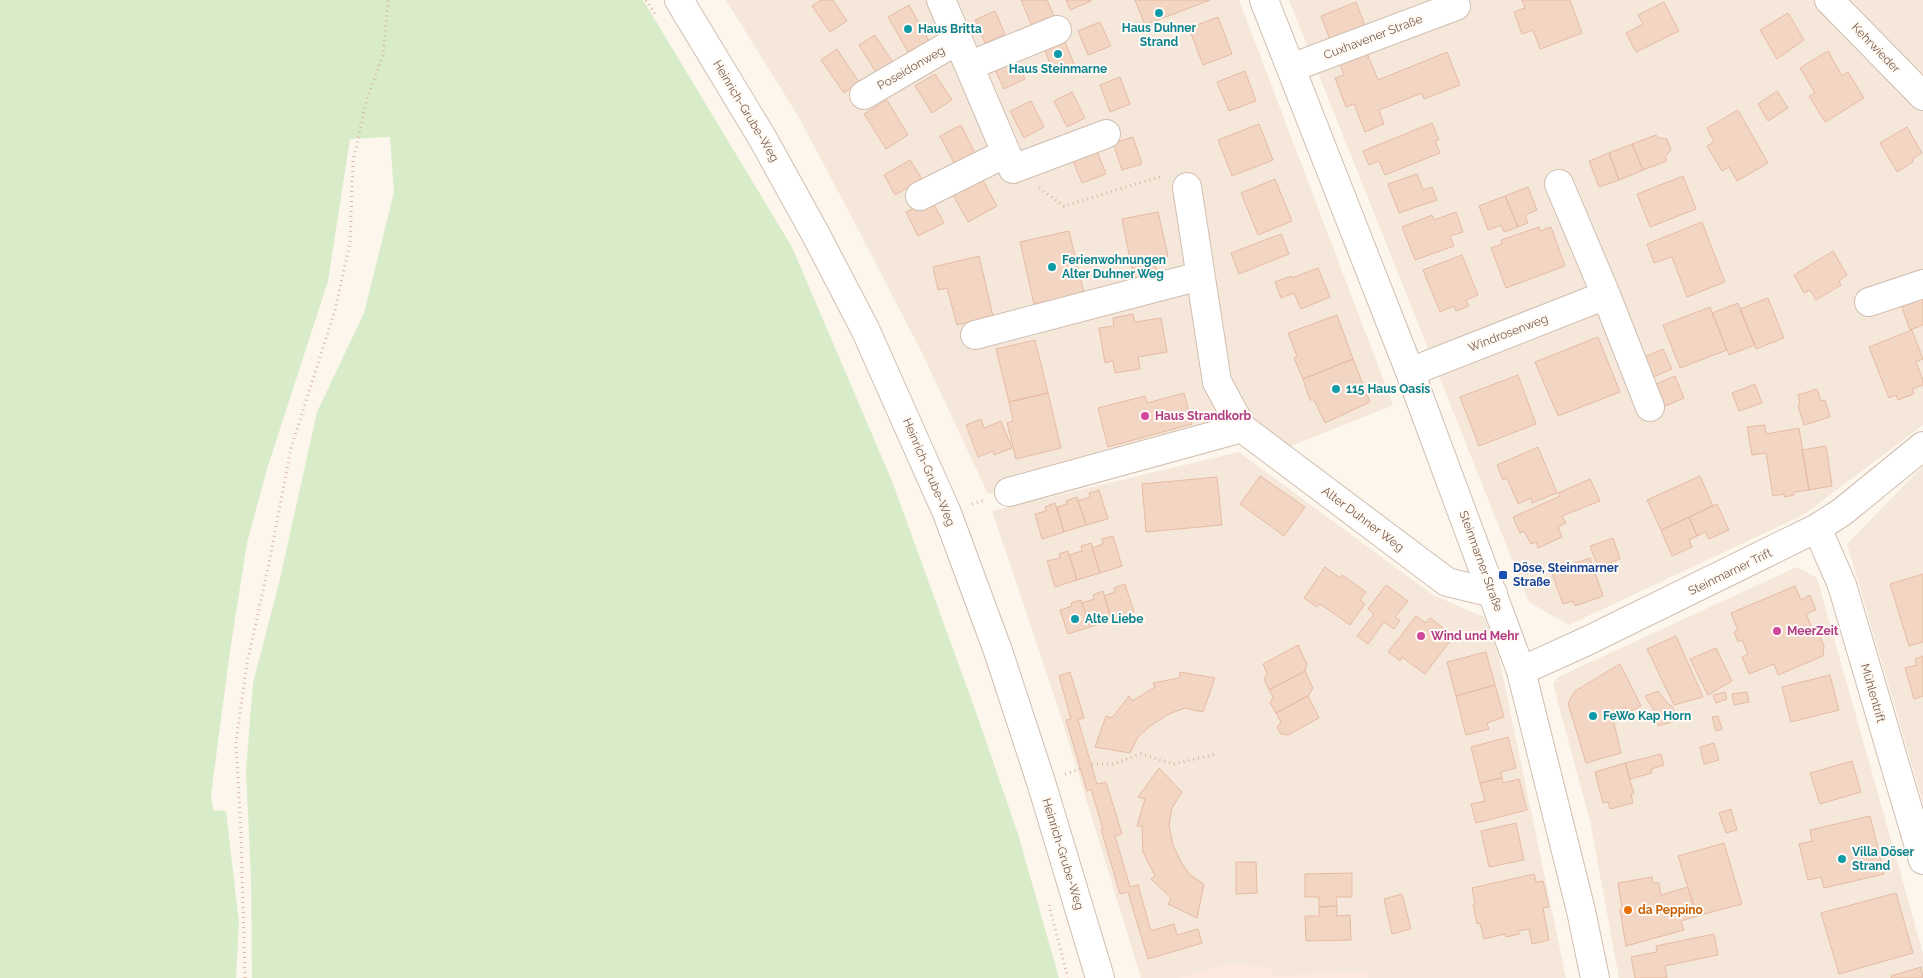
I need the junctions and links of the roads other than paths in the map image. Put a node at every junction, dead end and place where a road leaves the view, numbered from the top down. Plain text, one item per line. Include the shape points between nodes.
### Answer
1 (679, 0) edge
2 (941, 0) edge
3 (1264, 0) edge
4 (1829, 0) edge
5 (1456, 6) dead end
6 (1057, 30) dead end
7 (958, 40) junction
8 (969, 66) junction
9 (1291, 68) junction
10 (864, 95) dead end
11 (1923, 96) edge
12 (1106, 134) dead end
13 (1010, 161) junction
14 (1559, 184) dead end
15 (1187, 188) road end
16 (920, 196) dead end
17 (1200, 276) junction
18 (1923, 284) edge
19 (1606, 295) junction
20 (1869, 302) dead end
21 (976, 335) dead end
22 (1410, 372) junction
23 (1650, 407) dead end
24 (1242, 428) junction
25 (1923, 446) edge
26 (1009, 492) road end
27 (1817, 528) junction
28 (1493, 593) junction
29 (1521, 671) junction
30 (1923, 860) edge
31 (1100, 978) edge
32 (1596, 978) edge

1 - 31 street, Heinrich-Grube-Weg via 763,139 843,286 947,513 1041,782
2 - 7 street, Poseidonweg
3 - 9 street
4 - 11 street, Kehrwieder
5 - 9 street, Cuxhavener Straße
6 - 8 street
7 - 8 street, Poseidonweg
7 - 10 street, Poseidonweg
8 - 13 street, Poseidonweg
9 - 22 street, Steinmarner Straße
12 - 13 street
13 - 16 street
14 - 19 street
15 - 17 street, Alter Duhner Weg
17 - 21 street
17 - 24 street, Alter Duhner Weg via 1218,382
18 - 20 street
19 - 22 street, Windrosenweg
19 - 23 street
22 - 28 street, Steinmarner Straße
24 - 26 street
24 - 28 street, Alter Duhner Weg via 1447,582
25 - 27 street, Steinmarner Trift via 1842,512
27 - 29 street, Steinmarner Trift
27 - 30 street, Mühlentrift via 1842,585
28 - 29 street, Steinmarner Straße
29 - 32 street, Steinmarner Straße

